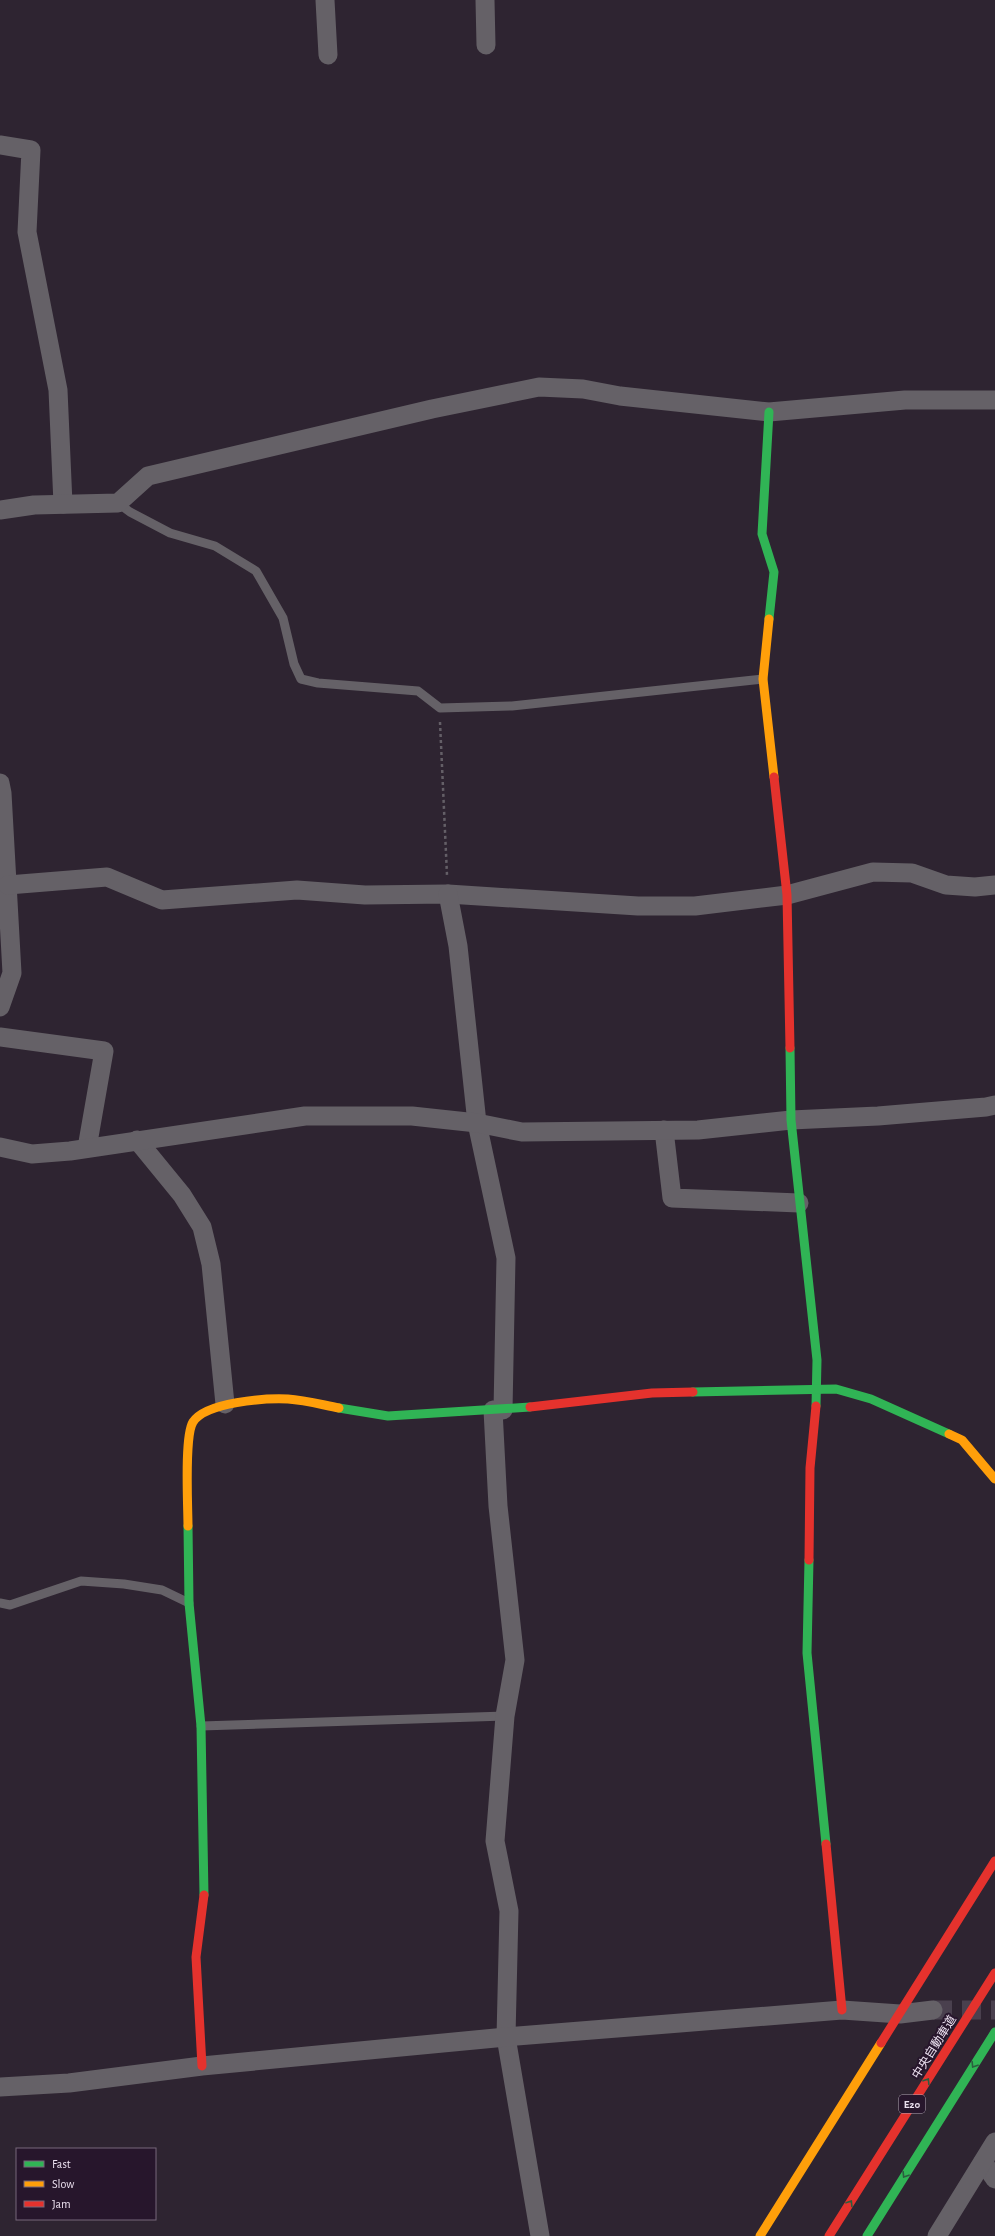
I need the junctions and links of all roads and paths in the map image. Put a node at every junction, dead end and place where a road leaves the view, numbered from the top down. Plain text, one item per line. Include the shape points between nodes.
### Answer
1 (325, 0) edge
2 (485, 0) edge
3 (486, 45) dead end
4 (328, 55) dead end
5 (0, 145) edge
6 (995, 400) edge
7 (769, 412) junction
8 (118, 503) junction
9 (63, 504) junction
10 (0, 510) edge
11 (763, 679) junction
12 (440, 708) junction
13 (0, 783) edge
14 (5, 879) edge
15 (995, 885) edge
16 (448, 894) junction
17 (788, 895) junction
18 (0, 1007) edge
19 (0, 1037) edge
20 (995, 1104) edge
21 (791, 1120) junction
22 (476, 1123) junction
23 (664, 1130) junction
24 (137, 1140) junction
25 (0, 1148) edge
26 (87, 1148) junction
27 (799, 1203) junction
28 (817, 1390) junction
29 (225, 1404) junction
30 (498, 1410) junction
31 (995, 1479) edge
32 (0, 1603) edge
33 (188, 1603) junction
34 (505, 1716) junction
35 (201, 1726) junction
36 (995, 1862) edge
37 (995, 1973) edge
38 (842, 2010) junction
39 (933, 2010) tunnel mouth
40 (900, 2014) junction
41 (995, 2032) edge
42 (506, 2037) junction
43 (202, 2066) junction
44 (0, 2087) edge
45 (995, 2142) edge
46 (983, 2162) junction
47 (995, 2179) edge
48 (540, 2236) edge
49 (760, 2236) edge
50 (829, 2236) edge
51 (867, 2236) edge
52 (937, 2236) edge

1 - 4 street
2 - 3 street
5 - 9 street via 31,150 27,232 58,390
6 - 7 street via 905,400
7 - 8 street via 539,386 148,476
7 - 11 main road via 762,534 774,572
8 - 9 street
8 - 12 lane via 170,533 216,546 256,571 283,618 294,664 301,679 318,683 418,692
9 - 10 street
11 - 12 lane via 512,706
11 - 17 main road
12 - 16 path
13 - 14 street
14 - 16 street via 107,878 162,900 297,890 365,895
14 - 18 street via 12,973
15 - 17 street via 946,885 912,873 873,872
16 - 17 street via 638,906 696,906
16 - 22 street via 458,946
17 - 21 main road
19 - 26 street via 104,1051
20 - 21 street via 986,1107 878,1116
21 - 23 street via 698,1130
21 - 27 main road
22 - 23 street via 522,1132
22 - 24 street via 412,1116 305,1116
22 - 30 street via 506,1258
23 - 27 street via 672,1198
24 - 26 street
24 - 29 street via 182,1195 202,1227 211,1264
25 - 26 street via 32,1154
27 - 28 main road via 817,1360
28 - 30 main road via 652,1393
28 - 31 main road via 836,1389 871,1399 962,1440
28 - 38 main road via 810,1468 808,1653
29 - 30 main road via 288,1399 388,1416
29 - 33 main road via 203,1413 192,1423 187,1451
30 - 34 street via 498,1506 515,1660
32 - 33 lane via 10,1605 82,1581 162,1590
33 - 35 main road
34 - 35 lane
34 - 42 street via 495,1842 509,1911
35 - 43 main road via 204,1897 196,1957
36 - 40 main road
50 -> 37 main road, 中央自動車道 / E20
38 - 40 street
38 - 42 street
39 - 40 street
40 - 49 main road
41 -> 51 main road, E20
42 - 43 street
42 - 48 street
43 - 44 street via 70,2083
45 - 46 street
46 - 47 street
46 - 52 street

